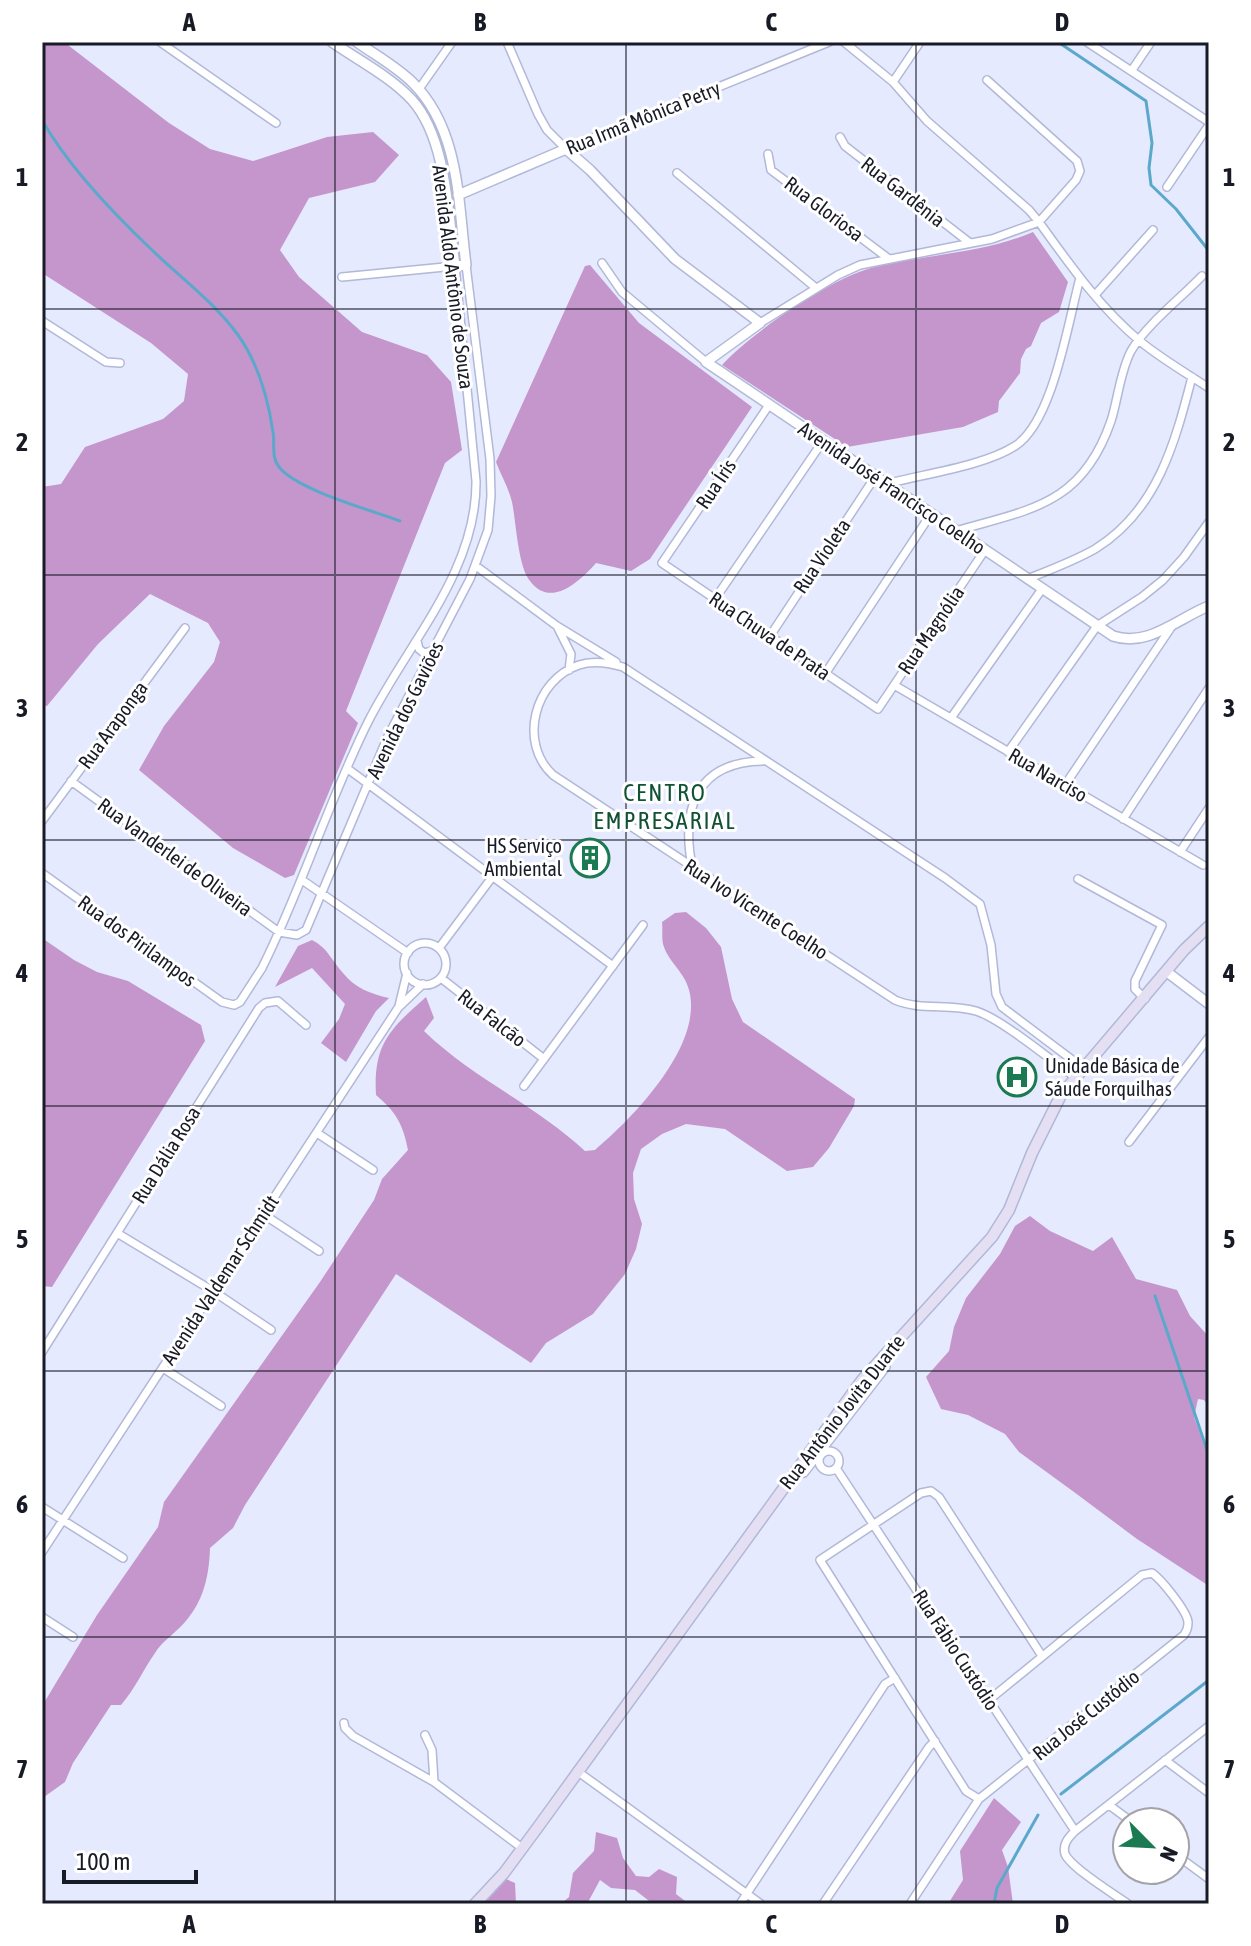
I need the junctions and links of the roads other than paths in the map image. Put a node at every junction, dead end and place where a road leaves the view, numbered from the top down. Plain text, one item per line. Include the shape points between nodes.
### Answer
1 (161, 42) edge
2 (332, 42) edge
3 (357, 42) edge
4 (452, 42) edge
5 (507, 42) edge
6 (829, 42) edge
7 (844, 42) edge
8 (920, 42) edge
9 (1087, 42) edge
10 (1151, 42) edge
11 (1132, 70) junction
12 (987, 80) dead end
13 (893, 82) junction
14 (419, 89) junction
15 (276, 123) dead end
16 (1209, 123) edge
17 (840, 137) dead end
18 (566, 149) junction
19 (768, 154) dead end
20 (677, 173) dead end
21 (1167, 187) dead end
22 (458, 195) junction
23 (1039, 222) junction
24 (1153, 230) dead end
25 (970, 243) junction
26 (889, 259) junction
27 (602, 263) dead end
28 (466, 265) junction
29 (455, 266) junction
30 (1202, 276) dead end
31 (342, 277) dead end
32 (1080, 278) junction
33 (816, 288) junction
34 (1095, 295) junction
35 (42, 321) edge
36 (760, 323) junction
37 (1139, 340) junction
38 (706, 362) junction
39 (120, 363) dead end
40 (1192, 377) junction
41 (1209, 388) edge
42 (769, 405) junction
43 (823, 441) junction
44 (490, 459) joint
45 (475, 462) joint
46 (875, 477) junction
47 (886, 484) junction
48 (476, 508) junction
49 (491, 509) junction
50 (931, 514) junction
51 (1209, 522) edge
52 (956, 531) junction
53 (985, 550) junction
54 (662, 563) joint
55 (476, 566) junction
56 (1027, 579) junction
57 (1042, 589) junction
58 (715, 599) junction
59 (1209, 606) edge
60 (1173, 624) junction
61 (557, 626) junction
62 (1097, 626) junction
63 (185, 628) dead end
64 (770, 636) junction
65 (417, 641) junction
66 (433, 651) junction
67 (623, 667) junction
68 (569, 670) junction
69 (825, 674) junction
70 (894, 685) junction
71 (1209, 688) edge
72 (878, 709) joint
73 (951, 718) junction
74 (1008, 752) junction
75 (765, 761) junction
76 (348, 769) junction
77 (71, 781) junction
78 (368, 783) junction
79 (1065, 785) junction
80 (1209, 808) edge
81 (43, 818) edge
82 (1123, 819) junction
83 (1180, 852) junction
84 (1203, 865) dead end
85 (692, 866) junction
86 (42, 873) edge
87 (493, 876) junction
88 (1078, 879) dead end
89 (302, 880) junction
90 (321, 895) junction
91 (643, 925) dead end
92 (1209, 926) edge
93 (279, 932) junction
94 (439, 948) junction
95 (408, 953) junction
96 (613, 966) junction
97 (1167, 972) junction
98 (407, 973) junction
99 (441, 978) junction
100 (423, 984) junction
101 (1145, 999) junction
102 (998, 1000) junction
103 (1209, 1004) edge
104 (234, 1005) joint
105 (398, 1008) junction
106 (985, 1014) junction
107 (306, 1025) dead end
108 (1209, 1037) edge
109 (544, 1059) junction
110 (1083, 1068) junction
111 (1075, 1077) junction
112 (524, 1086) dead end
113 (317, 1133) junction
114 (1129, 1142) dead end
115 (373, 1170) dead end
116 (263, 1214) junction
117 (117, 1233) junction
118 (319, 1251) dead end
119 (213, 1291) junction
120 (271, 1330) dead end
121 (42, 1352) edge
122 (882, 1357) junction
123 (163, 1368) junction
124 (221, 1406) dead end
125 (821, 1452) junction
126 (836, 1468) junction
127 (791, 1476) junction
128 (42, 1507) edge
129 (63, 1520) junction
130 (873, 1525) junction
131 (42, 1552) edge
132 (123, 1558) dead end
133 (42, 1617) edge
134 (73, 1637) dead end
135 (1042, 1656) junction
136 (895, 1678) junction
137 (989, 1700) junction
138 (344, 1723) dead end
139 (1209, 1726) edge
140 (425, 1735) dead end
141 (935, 1741) junction
142 (1165, 1760) junction
143 (1029, 1761) junction
144 (577, 1771) junction
145 (434, 1782) junction
146 (1209, 1793) edge
147 (979, 1799) junction
148 (1109, 1805) joint
149 (1075, 1831) junction
150 (522, 1848) junction
151 (1191, 1866) edge
152 (1209, 1879) edge
153 (747, 1894) junction
154 (475, 1904) edge
155 (740, 1904) edge
156 (761, 1904) edge
157 (823, 1904) edge
158 (910, 1904) edge
159 (1128, 1904) edge

1 - 15 street
2 - 29 street, Avenida Aldo Antônio de Souza via 407,95 421,113 442,173
3 - 14 street, Avenida Aldo Antônio de Souza
4 - 14 street
5 - 18 street via 543,122
6 - 18 street, Rua Irmã Mônica Petry
7 - 13 street
8 - 13 street
9 - 11 street
10 - 11 street
11 - 16 street
12 - 23 street via 1077,161 1076,180
13 - 23 street
14 - 22 street, Avenida Aldo Antônio de Souza via 446,135
16 - 21 street
17 - 25 street, Rua Gardênia
18 - 22 street, Rua Irmã Mônica Petry
18 - 36 street via 675,259
19 - 26 street, Rua Gloriosa via 771,170
20 - 33 street
22 - 28 street, Avenida Aldo Antônio de Souza
23 - 25 street
23 - 32 street
24 - 34 street
25 - 26 street
26 - 33 street via 860,265
27 - 38 street, Avenida José Francisco Coelho via 622,292
28 - 29 street
28 - 44 street, Avenida Aldo Antônio de Souza
29 - 31 street
29 - 45 street, Avenida Aldo Antônio de Souza
30 - 37 street
32 - 34 street
32 - 47 street via 1046,403 1029,434 989,458
33 - 36 street
34 - 37 street
35 - 39 street via 106,362
36 - 38 street
37 - 40 street
37 - 52 street via 1102,444 1071,487 1038,506
38 - 42 street, Avenida José Francisco Coelho
40 - 41 street
40 - 56 street via 1168,462 1136,511 1093,550
42 - 43 street, Avenida José Francisco Coelho
42 - 54 street, Rua Íris
43 - 46 street, Avenida José Francisco Coelho
43 - 58 street
44 - 49 street, Avenida dos Gaviões
45 - 48 street, Avenida dos Gaviões
46 - 47 street, Avenida José Francisco Coelho
46 - 64 street, Rua Violeta
47 - 50 street, Avenida José Francisco Coelho
48 - 49 street
48 - 65 street, Avenida dos Gaviões via 464,551
49 - 55 street, Avenida dos Gaviões
50 - 52 street, Avenida José Francisco Coelho
50 - 69 street
51 - 62 street via 1163,580
52 - 53 street, Avenida José Francisco Coelho
53 - 56 street, Avenida José Francisco Coelho
53 - 70 street, Rua Magnólia
54 - 58 street, Rua Chuva de Prata
55 - 61 street
55 - 66 street, Avenida dos Gaviões
56 - 57 street, Avenida José Francisco Coelho
57 - 62 street, Avenida José Francisco Coelho
57 - 73 street
58 - 64 street, Rua Chuva de Prata
59 - 60 street, Avenida José Francisco Coelho
60 - 62 street, Avenida José Francisco Coelho via 1130,639
60 - 79 street
61 - 67 street
61 - 68 street via 571,654
62 - 74 street
63 - 77 street, Rua Araponga
64 - 69 street, Rua Chuva de Prata
65 - 66 street via 424,653
65 - 76 street, Avenida dos Gaviões via 368,723
66 - 78 street, Avenida dos Gaviões
67 - 68 street via 590,663
67 - 75 street
68 - 85 street, Rua Ivo Vicente Coelho via 545,692 535,715 540,760 566,784
69 - 72 street, Rua Chuva de Prata
70 - 72 street, Rua Magnólia
70 - 73 street, Rua Narciso
71 - 82 street
73 - 74 street, Rua Narciso
74 - 79 street, Rua Narciso
75 - 85 street via 732,766 699,790 688,820
75 - 102 street via 980,904
76 - 78 street
76 - 89 street, Avenida dos Gaviões
77 - 81 street, Rua Araponga
77 - 93 street, Rua Vanderlei de Oliveira
78 - 87 street
78 - 90 street, Avenida dos Gaviões
79 - 82 street, Rua Narciso
80 - 83 street
82 - 83 street, Rua Narciso
83 - 84 street, Rua Narciso
85 - 106 street, Rua Ivo Vicente Coelho via 895,1000
86 - 104 street, Rua dos Pirilampos via 222,1002
87 - 94 street
87 - 96 street
88 - 101 street via 1162,925 1135,981
89 - 90 street
89 - 93 street, Avenida dos Gaviões
90 - 93 street, Avenida dos Gaviões via 302,934
90 - 95 street
91 - 96 street
92 - 97 main road, Rua Antônio Jovita Duarte
93 - 104 street, Avenida dos Gaviões via 257,978
94 - 95 street via 426,943
94 - 99 street via 446,966
95 - 98 street
96 - 109 street
97 - 101 main road, Rua Antônio Jovita Duarte
97 - 103 street
98 - 100 street
98 - 105 street
99 - 100 street
99 - 109 street, Rua Falcão
100 - 105 street
101 - 110 main road, Rua Antônio Jovita Duarte
102 - 106 street
102 - 110 street
105 - 113 street, Avenida Valdemar Schmidt
106 - 111 street, Rua Ivo Vicente Coelho
107 - 117 street, Rua Dália Rosa via 278,1001 259,1008
108 - 114 street
109 - 112 street
110 - 111 main road, Rua Antônio Jovita Duarte
111 - 122 main road, Rua Antônio Jovita Duarte via 1052,1112 1001,1225
113 - 115 street
113 - 116 street, Avenida Valdemar Schmidt
116 - 118 street
116 - 119 street, Avenida Valdemar Schmidt
117 - 119 street
117 - 121 street, Rua Dália Rosa
119 - 120 street
119 - 123 street, Avenida Valdemar Schmidt
122 - 125 street via 886,1367
122 - 127 main road, Rua Antônio Jovita Duarte
123 - 124 street
123 - 129 street, Avenida Valdemar Schmidt
125 - 126 street via 821,1467
125 - 126 street via 838,1455
125 - 127 street via 804,1473
126 - 130 street, Rua Fábio Custódio
127 - 144 main road, Rua Antônio Jovita Duarte
128 - 129 street
129 - 131 street, Avenida Valdemar Schmidt
129 - 132 street
130 - 135 street via 921,1493 937,1494
130 - 136 street via 820,1560
130 - 137 street, Rua Fábio Custódio
133 - 134 street
135 - 137 street
135 - 143 street, Rua José Custódio via 1142,1575 1159,1578 1186,1616 1184,1635
136 - 141 street
136 - 153 street via 885,1684
137 - 143 street, Rua Fábio Custódio
138 - 145 street via 353,1736
139 - 142 street
140 - 145 street via 432,1750
141 - 147 street via 966,1791
141 - 157 street
142 - 146 street
142 - 148 street
143 - 147 street, Rua José Custódio
143 - 149 street, Rua Fábio Custódio
144 - 150 main road, Rua Antônio Jovita Duarte
144 - 153 street
145 - 150 street
147 - 158 street, Rua José Custódio
148 - 149 street
149 - 159 street via 1064,1845 1069,1859
150 - 154 main road, Rua Antônio Jovita Duarte
151 - 152 street
153 - 155 street
153 - 156 street

